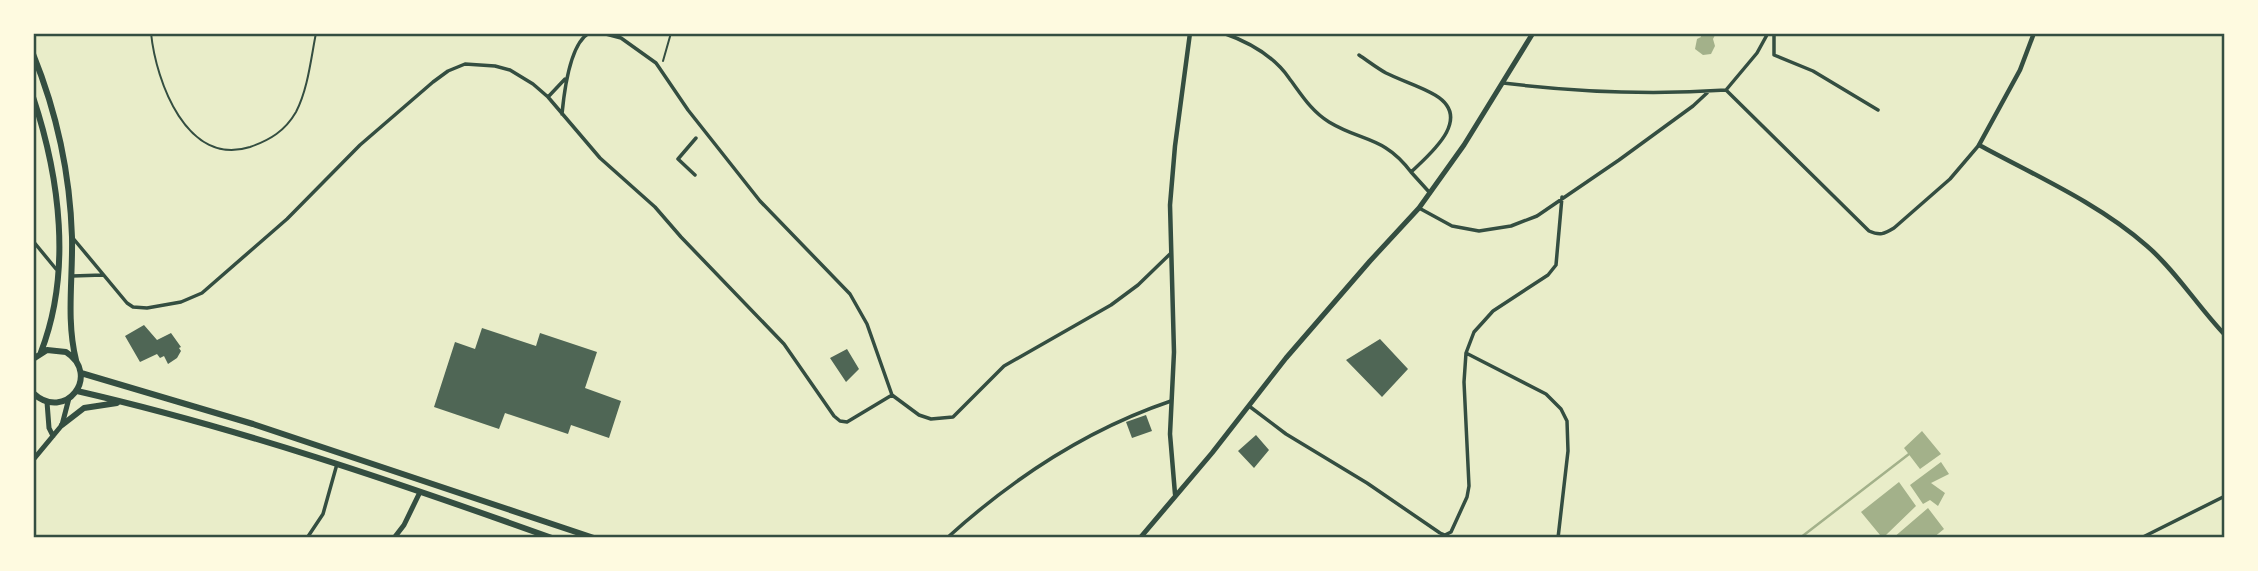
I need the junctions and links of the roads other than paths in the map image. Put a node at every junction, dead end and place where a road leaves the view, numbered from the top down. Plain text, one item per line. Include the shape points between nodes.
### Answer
1 (589, 33) edge
2 (602, 33) edge
3 (1190, 33) edge
4 (1223, 33) edge
5 (1533, 33) edge
6 (1768, 33) edge
7 (1774, 33) edge
8 (2034, 33) edge
9 (33, 54) edge
10 (1359, 55) dead end
11 (567, 77) junction
12 (1503, 83) junction
13 (1726, 90) junction
14 (1709, 91) junction
15 (33, 97) edge
16 (548, 97) junction
17 (1878, 110) dead end
18 (562, 114) junction
19 (696, 138) dead end
20 (1979, 145) junction
21 (1411, 172) junction
22 (695, 175) dead end
23 (1430, 193) junction
24 (1562, 197) junction
25 (1419, 208) junction
26 (72, 236) junction
27 (33, 242) edge
28 (1170, 254) junction
29 (58, 272) junction
30 (103, 275) junction
31 (72, 276) junction
32 (2225, 335) edge
33 (41, 352) junction
34 (1466, 353) junction
35 (33, 359) edge
36 (76, 360) junction
37 (81, 373) junction
38 (77, 391) junction
39 (33, 393) edge
40 (892, 395) junction
41 (69, 398) junction
42 (1173, 400) junction
43 (47, 402) junction
44 (128, 403) junction
45 (1249, 406) junction
46 (62, 425) junction
47 (53, 436) junction
48 (33, 460) edge
49 (337, 464) junction
50 (420, 492) junction
51 (1175, 494) junction
52 (2225, 496) edge
53 (307, 538) edge
54 (394, 538) edge
55 (552, 538) edge
56 (594, 538) edge
57 (947, 538) edge
58 (1140, 538) edge
59 (1558, 538) edge
60 (2141, 538) edge

1 - 11 street via 582,38
2 - 40 street via 628,43 656,63 760,201 856,301
3 - 28 street via 1175,146
4 - 21 street via 1269,56 1315,112 1389,149
5 - 12 main road
6 - 13 street
7 - 17 street via 1774,55 1813,71
8 - 20 street via 2020,70
9 - 26 main road via 62,148
10 - 21 street via 1445,102 1450,114 1446,136
11 - 16 street
11 - 18 street
12 - 14 street via 1553,90
12 - 23 main road
13 - 14 street
13 - 20 street via 1877,234 1894,228 1950,179
14 - 24 street
15 - 29 main road via 57,201
16 - 18 street
16 - 30 street via 506,69 474,63 457,67 422,90 202,293 181,302 133,307
18 - 40 street via 784,344 834,416 847,422
19 - 22 street via 678,159
20 - 32 street via 2129,231 2151,249
21 - 23 street
23 - 25 main road
24 - 25 street via 1537,216 1479,231 1452,226
24 - 34 street via 1556,265 1493,311 1474,332
25 - 45 main road
26 - 30 street
26 - 31 main road
27 - 29 street
28 - 40 street via 1111,305 1004,366 953,417 919,415
28 - 42 street
29 - 33 main road via 52,324
30 - 31 street
31 - 36 main road via 70,326
33 - 35 main road
33 - 36 main road via 60,350
34 - 45 street via 1469,486 1455,525 1445,535
34 - 59 street via 1546,394 1567,421
36 - 37 main road
37 - 38 main road
37 - 56 main road via 253,424
38 - 41 main road
38 - 44 main road
39 - 43 main road
41 - 43 main road
41 - 46 main road
42 - 51 street via 1170,434
42 - 57 street via 1092,434 1058,454
43 - 47 main road
44 - 46 main road via 84,408
44 - 49 main road
45 - 51 main road
46 - 47 main road
47 - 48 main road
49 - 50 main road
49 - 53 street via 323,514
50 - 54 main road
50 - 55 main road
51 - 58 main road
52 - 60 street

